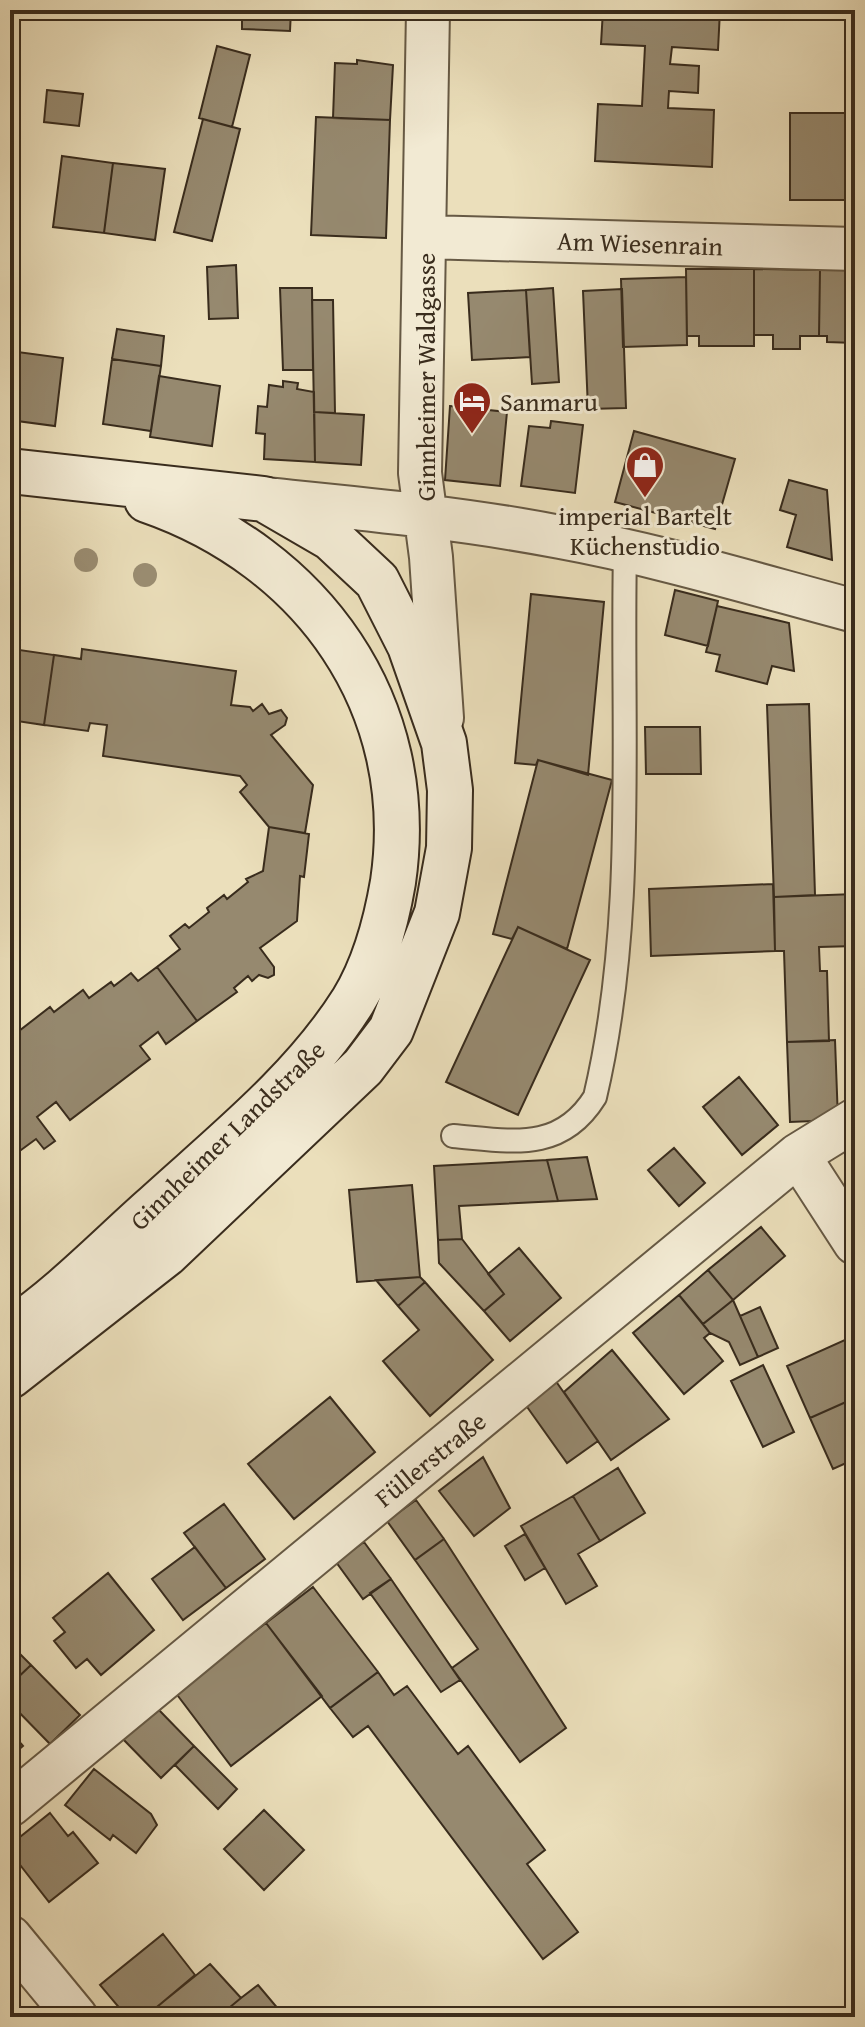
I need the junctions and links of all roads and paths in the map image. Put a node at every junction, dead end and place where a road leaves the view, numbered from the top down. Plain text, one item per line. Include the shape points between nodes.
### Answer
1 (428, 10) edge
2 (425, 237) junction
3 (855, 249) edge
4 (10, 471) edge
5 (88, 480) junction
6 (264, 499) junction
7 (425, 515) junction
8 (625, 550) junction
9 (855, 611) edge
10 (444, 743) junction
11 (855, 1120) edge
12 (453, 1136) dead end
13 (798, 1155) junction
14 (855, 1243) edge
15 (10, 1331) edge
16 (10, 1376) edge
17 (10, 1805) edge
18 (10, 1937) edge
19 (76, 2017) edge

1 - 2 street, Ginnheimer Waldgasse
2 - 3 street, Am Wiesenrain
2 - 7 street, Ginnheimer Waldgasse via 420,473
4 - 5 main road, Ginnheimer Landstraße
5 - 6 main road, Ginnheimer Landstraße
5 - 15 main road, Ginnheimer Landstraße via 202,523 273,570 327,625 356,663 381,725 392,762 398,847 385,925 368,972 314,1056 95,1262
6 - 7 street, Ginnheimer Landstraße
6 - 10 main road, Ginnheimer Landstraße via 331,538 377,581 410,646
7 - 8 street, Ginnheimer Landstraße
7 - 10 street, Ginnheimer Waldgasse
8 - 9 street, Ginnheimer Landstraße
8 - 12 lane via 620,942 595,1097 581,1119 547,1139
10 - 16 main road, Ginnheimer Landstraße via 449,848 437,913 391,1030 363,1067 166,1254
11 - 13 street, Füllerstraße
13 - 14 street
13 - 17 street, Füllerstraße
18 - 19 street

